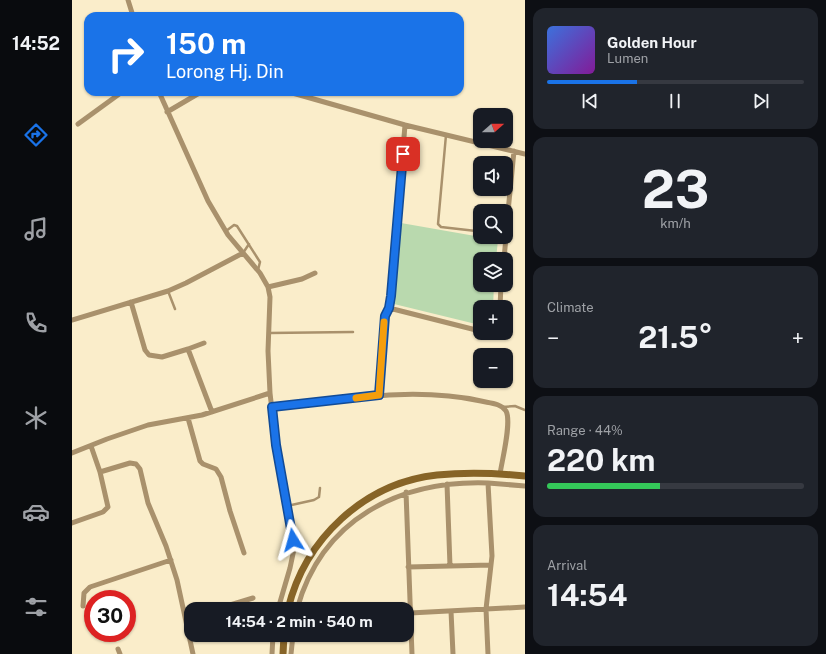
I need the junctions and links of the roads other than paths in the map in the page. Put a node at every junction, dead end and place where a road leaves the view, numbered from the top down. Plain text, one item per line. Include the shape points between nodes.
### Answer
1 (128, 0) edge
2 (132, 12) edge
3 (116, 96) edge
4 (161, 96) edge
5 (194, 96) edge
6 (303, 96) edge
7 (167, 112) junction
8 (78, 124) dead end
9 (405, 125) junction
10 (446, 135) junction
11 (514, 151) junction
12 (525, 154) edge
13 (509, 204) edge
14 (226, 231) junction
15 (473, 231) edge
16 (249, 244) junction
17 (243, 253) junction
18 (258, 270) junction
19 (315, 273) dead end
20 (268, 287) junction
21 (168, 291) junction
22 (132, 302) junction
23 (389, 308) junction
24 (175, 309) dead end
25 (72, 320) edge
26 (473, 329) edge
27 (353, 332) dead end
28 (268, 333) junction
29 (204, 344) dead end
30 (188, 349) junction
31 (270, 393) junction
32 (379, 395) junction
33 (272, 407) junction
34 (502, 407) junction
35 (525, 410) edge
36 (212, 412) junction
37 (188, 418) junction
38 (91, 446) junction
39 (72, 453) edge
40 (100, 472) junction
41 (500, 474) junction
42 (525, 476) edge
43 (488, 483) junction
44 (447, 484) junction
45 (525, 486) edge
46 (320, 488) dead end
47 (406, 492) junction
48 (287, 506) junction
49 (72, 523) edge
50 (244, 552) dead end
51 (171, 560) junction
52 (492, 565) junction
53 (450, 566) junction
54 (408, 568) junction
55 (253, 598) dead end
56 (184, 602) edge
57 (240, 602) edge
58 (280, 602) edge
59 (290, 602) edge
60 (300, 602) edge
61 (410, 602) edge
62 (83, 606) dead end
63 (525, 607) edge
64 (486, 609) junction
65 (451, 611) junction
66 (414, 613) edge
67 (192, 642) edge
68 (273, 642) edge
69 (283, 642) edge
70 (293, 642) edge
71 (411, 642) edge
72 (193, 654) edge
73 (272, 654) edge
74 (282, 654) edge
75 (292, 654) edge
76 (412, 654) edge
77 (453, 654) edge
78 (488, 654) edge

1 - 2 street
3 - 8 street
4 - 7 street
5 - 7 street
6 - 9 street
7 - 14 street via 208,201
9 - 10 street
9 - 23 street
10 - 11 street
10 - 15 lane via 438,224 441,227
11 - 12 street
11 - 13 street
14 - 16 lane via 236,225
14 - 17 street
16 - 17 lane
16 - 18 lane via 260,262
17 - 18 street
17 - 21 street
18 - 20 street
19 - 20 street via 302,279
20 - 28 street
21 - 22 street
21 - 24 lane
22 - 25 street
22 - 30 street via 145,350 149,355 162,357
23 - 26 street
23 - 32 street via 385,316
27 - 28 lane
28 - 31 street
29 - 30 street
30 - 36 street
31 - 33 street
31 - 36 street
32 - 33 street
32 - 34 street via 426,393 460,396
33 - 48 street
34 - 35 lane via 515,406
34 - 41 street via 508,419
36 - 37 street
37 - 38 street via 148,426
37 - 50 street via 200,461 216,469 221,477
38 - 39 street
38 - 40 street
40 - 49 street via 108,507 103,512
40 - 51 street via 130,463 139,466 148,503
41 - 42 main road
41 - 59 main road via 454,474 419,478 379,493 358,505 332,527 309,556 299,574
43 - 44 street
43 - 45 street
43 - 52 street
44 - 47 street
44 - 53 street
46 - 48 lane via 319,497 314,500
47 - 54 street
47 - 60 street via 381,503 363,515 335,540 312,571
48 - 58 street via 293,556
51 - 56 street
51 - 62 street via 90,587 84,593
52 - 53 street
52 - 64 street
53 - 54 street
54 - 61 street
55 - 57 street
63 - 64 street
64 - 65 street
64 - 78 street
65 - 66 street
65 - 77 street
67 - 72 street
68 - 73 street
69 - 74 main road
70 - 75 street
71 - 76 street

